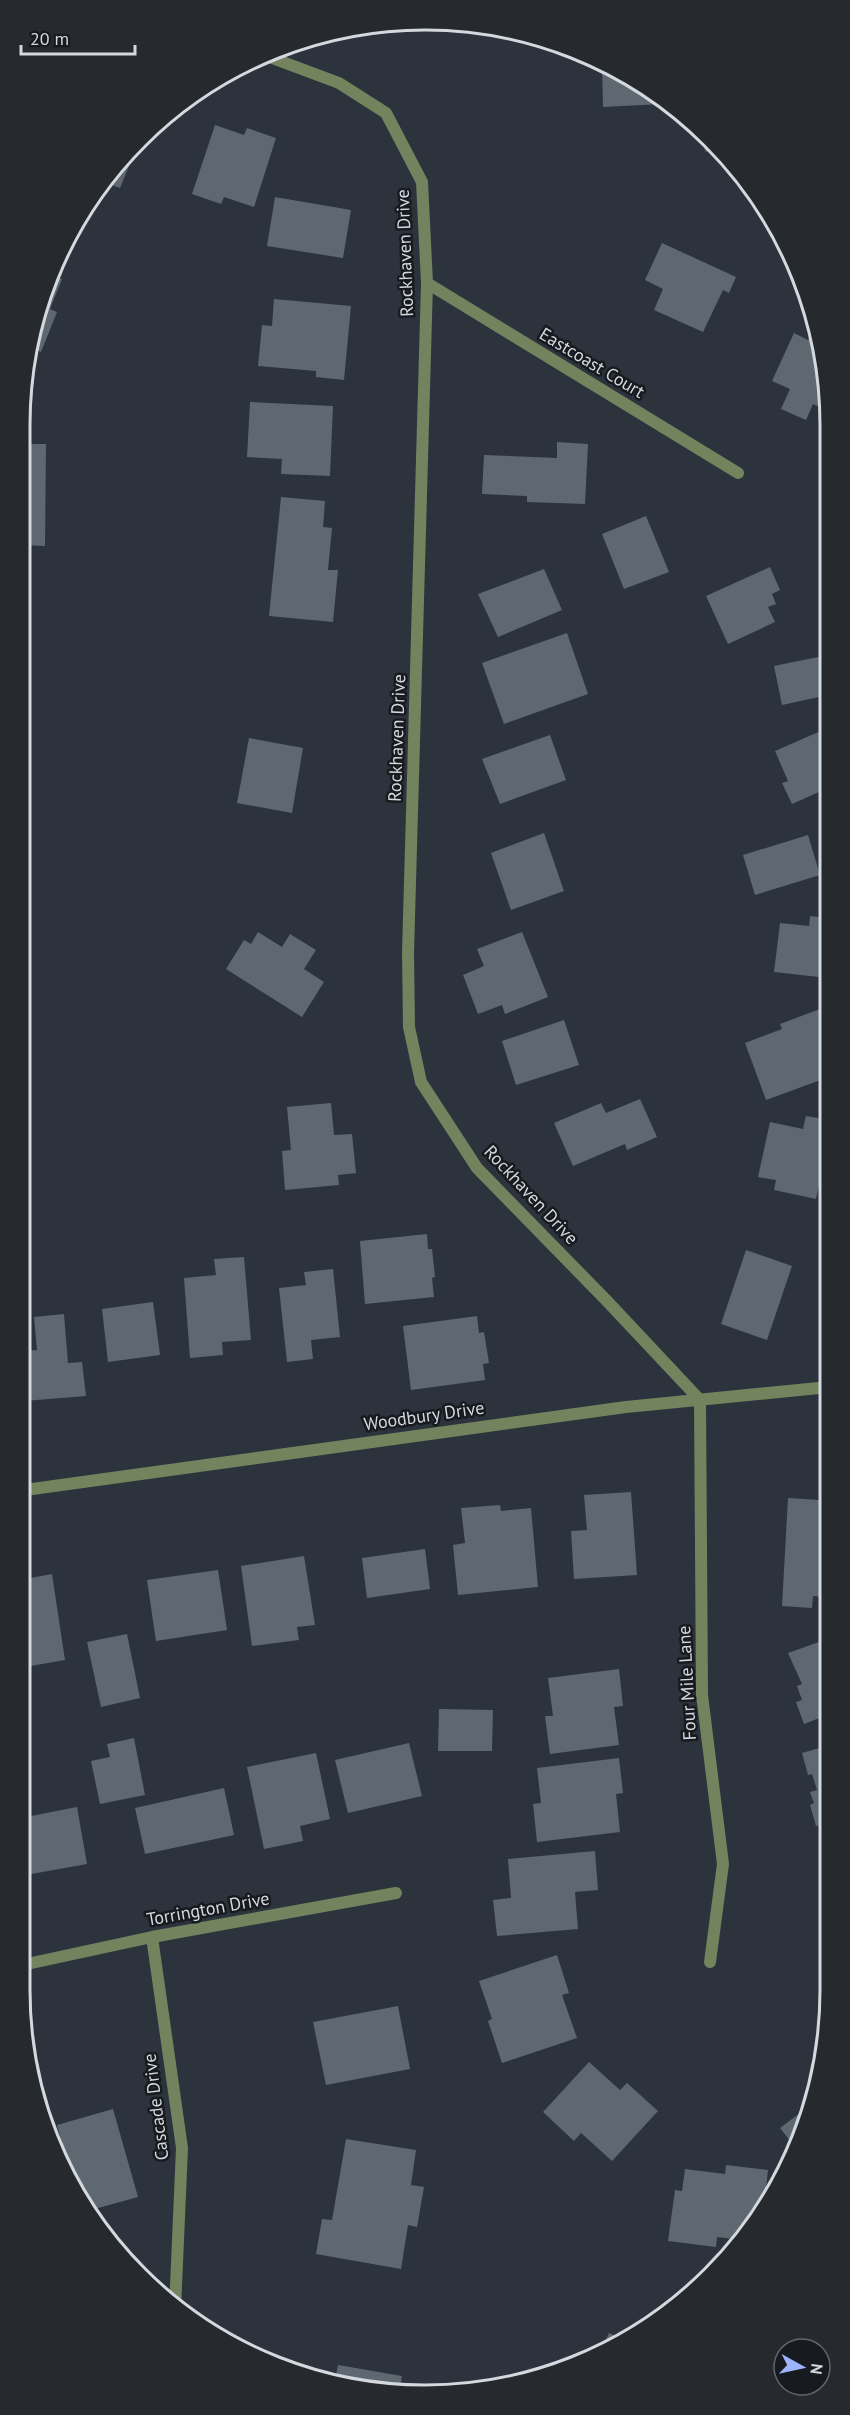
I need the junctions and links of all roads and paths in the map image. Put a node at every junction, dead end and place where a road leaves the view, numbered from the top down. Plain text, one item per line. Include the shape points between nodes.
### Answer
1 (276, 59) edge
2 (427, 283) junction
3 (738, 473) dead end
4 (820, 1388) edge
5 (700, 1400) junction
6 (30, 1489) edge
7 (396, 1893) dead end
8 (152, 1937) junction
9 (710, 1962) dead end
10 (30, 1963) edge
11 (176, 2296) edge

1 - 2 street, Rockhaven Drive via 339,83 386,113 422,182
2 - 3 street, Eastcoast Court
2 - 5 street, Rockhaven Drive via 408,953 409,1027 421,1082 477,1168
4 - 5 street, Woodbury Drive
5 - 6 street, Woodbury Drive
5 - 9 street, Four Mile Lane via 702,1695 723,1864
7 - 8 street, Torrington Drive
8 - 10 street, Torrington Drive
8 - 11 street, Cascade Drive via 182,2148

